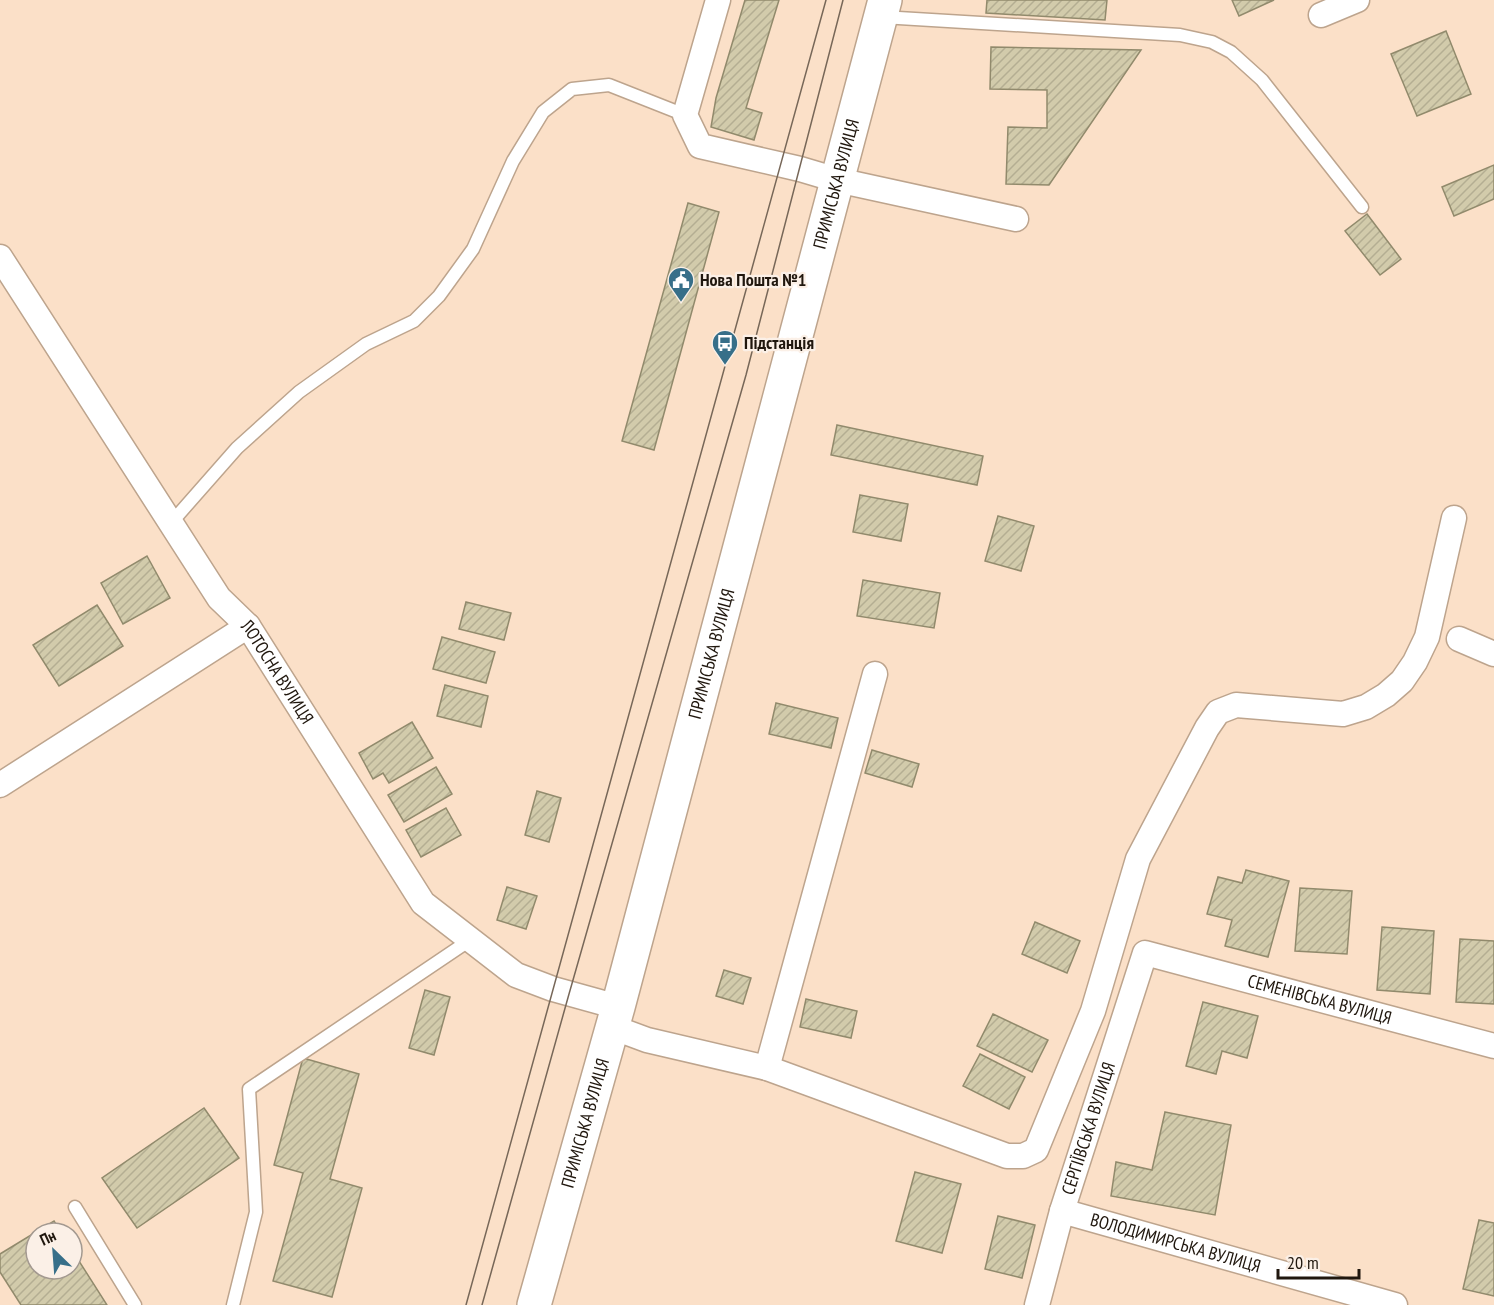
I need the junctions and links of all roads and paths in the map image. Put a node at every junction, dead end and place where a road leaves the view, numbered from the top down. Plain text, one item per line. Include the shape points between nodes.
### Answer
1 (718, 0) edge
2 (1358, 0) edge
3 (882, 8) edge
4 (1321, 15) dead end
5 (685, 115) junction
6 (837, 180) junction
7 (1362, 207) dead end
8 (1016, 219) dead end
9 (0, 257) edge
10 (1454, 518) dead end
11 (171, 523) junction
12 (248, 626) junction
13 (1459, 639) dead end
14 (1494, 654) edge
15 (874, 674) dead end
16 (0, 785) edge
17 (470, 940) junction
18 (1145, 953) joint
19 (615, 1017) junction
20 (1494, 1046) edge
21 (767, 1068) junction
22 (75, 1208) dead end
23 (1062, 1211) junction
24 (135, 1305) edge
25 (233, 1305) edge
26 (534, 1305) edge
27 (1037, 1305) edge
28 (1395, 1305) edge

1 - 5 street
2 - 4 street
3 - 6 street, ПРИМІСЬКА ВУЛИЦЯ
3 - 7 lane via 1180,35 1212,42 1231,52 1262,80
5 - 6 street via 700,146
5 - 11 lane via 609,85 572,89 543,112 513,161 472,249 439,296 414,321 366,344 299,392 237,448
6 - 8 street
6 - 19 street, ПРИМІСЬКА ВУЛИЦЯ
9 - 11 street, ЛОТОСНА ВУЛИЦЯ
10 - 21 street, ЛОТОСНА ВУЛИЦЯ via 1427,637 1415,662 1386,695 1343,714 1236,705 1218,712 1207,728 1138,859 1093,1011 1036,1150 1023,1156 1007,1156
11 - 12 street, ЛОТОСНА ВУЛИЦЯ via 219,598
12 - 16 street
12 - 17 street, ЛОТОСНА ВУЛИЦЯ via 423,903
13 - 14 street
15 - 21 street
17 - 19 street, ЛОТОСНА ВУЛИЦЯ via 516,975
17 - 25 lane via 249,1089 256,1212
18 - 20 street, СЕМЕНІВСЬКА ВУЛИЦЯ
18 - 23 street, СЕРГІЇВСЬКА ВУЛИЦЯ
19 - 21 street, ЛОТОСНА ВУЛИЦЯ via 647,1040
19 - 26 street, ПРИМІСЬКА ВУЛИЦЯ
22 - 24 lane
23 - 27 street, СЕРГІЇВСЬКА ВУЛИЦЯ
23 - 28 street, ВОЛОДИМИРСЬКА ВУЛИЦЯ

